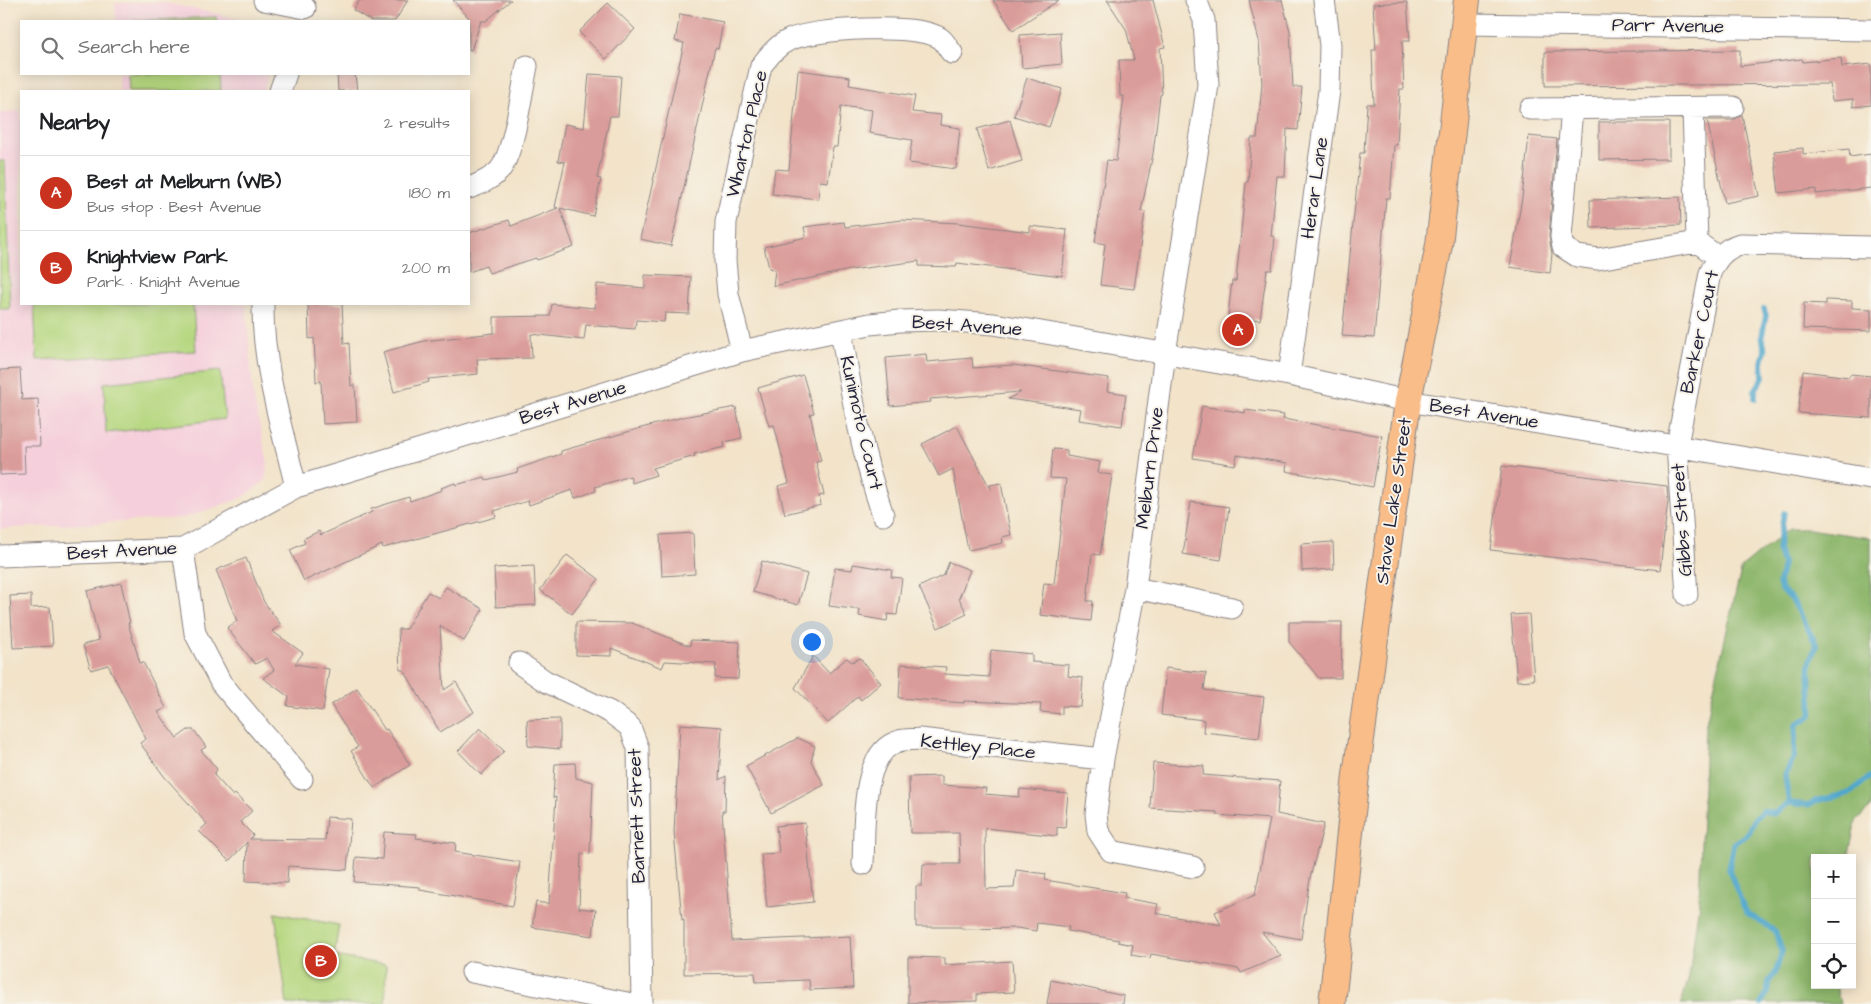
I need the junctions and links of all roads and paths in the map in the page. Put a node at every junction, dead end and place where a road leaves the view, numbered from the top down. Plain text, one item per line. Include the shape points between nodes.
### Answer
1 (264, 0) edge
2 (1196, 0) edge
3 (1324, 0) edge
4 (306, 10) edge
5 (1466, 12) edge
6 (1871, 30) edge
7 (952, 53) dead end
8 (527, 66) dead end
9 (286, 75) edge
10 (280, 90) edge
11 (1733, 107) dead end
12 (1692, 108) junction
13 (1530, 109) dead end
14 (1572, 109) junction
15 (470, 188) edge
16 (1697, 242) junction
17 (1871, 248) edge
18 (1718, 257) junction
19 (263, 305) edge
20 (841, 330) junction
21 (742, 351) junction
22 (1165, 353) junction
23 (1289, 375) junction
24 (1408, 401) junction
25 (1677, 445) junction
26 (1871, 479) edge
27 (296, 488) junction
28 (883, 515) dead end
29 (183, 550) junction
30 (0, 556) edge
31 (1135, 588) junction
32 (1687, 594) dead end
33 (1232, 608) dead end
34 (519, 663) dead end
35 (1103, 759) junction
36 (302, 779) dead end
37 (863, 864) dead end
38 (1193, 867) dead end
39 (472, 972) dead end
40 (632, 1004) edge
41 (642, 1004) edge
42 (1332, 1004) edge

1 - 4 street
2 - 22 street, Melburn Drive via 1204,20 1208,85
3 - 23 street, Herar Lane via 1330,45 1328,91
5 - 6 street, Parr Avenue
5 - 24 main road, Stave Lake Street via 1439,245
7 - 21 street, Wharton Place via 942,38 922,30 901,28 812,34 789,40 773,50 761,66 726,222 728,294
8 - 15 street via 509,150 500,170 484,183
9 - 10 street
11 - 12 street
12 - 14 street
12 - 16 street
13 - 14 street
14 - 16 street via 1561,238 1563,247 1576,256 1598,259
16 - 18 street
17 - 18 street, Barker Court via 1740,244 1729,247
18 - 25 street, Barker Court via 1710,273
19 - 27 street via 276,409
20 - 21 street, Best Avenue
20 - 22 street, Best Avenue via 900,321 938,320 994,324
20 - 28 street, Kunimoto Court via 868,473
21 - 27 street, Best Avenue
22 - 23 street, Best Avenue
22 - 31 street, Melburn Drive
23 - 24 street, Best Avenue
24 - 25 street, Best Avenue
24 - 42 main road, Stave Lake Street via 1356,775
25 - 26 street, Best Avenue
25 - 32 street, Gibbs Street
27 - 29 street, Best Avenue
29 - 30 street, Best Avenue
29 - 36 street via 196,633 220,683
31 - 33 street
31 - 35 street, Melburn Drive
34 - 41 street, Barnett Street via 545,681 610,712 630,727 638,748
35 - 37 street, Kettley Place via 918,739 898,741 885,749 874,762 869,781
35 - 38 street, Melburn Drive via 1096,814 1098,831 1111,850
39 - 40 street

